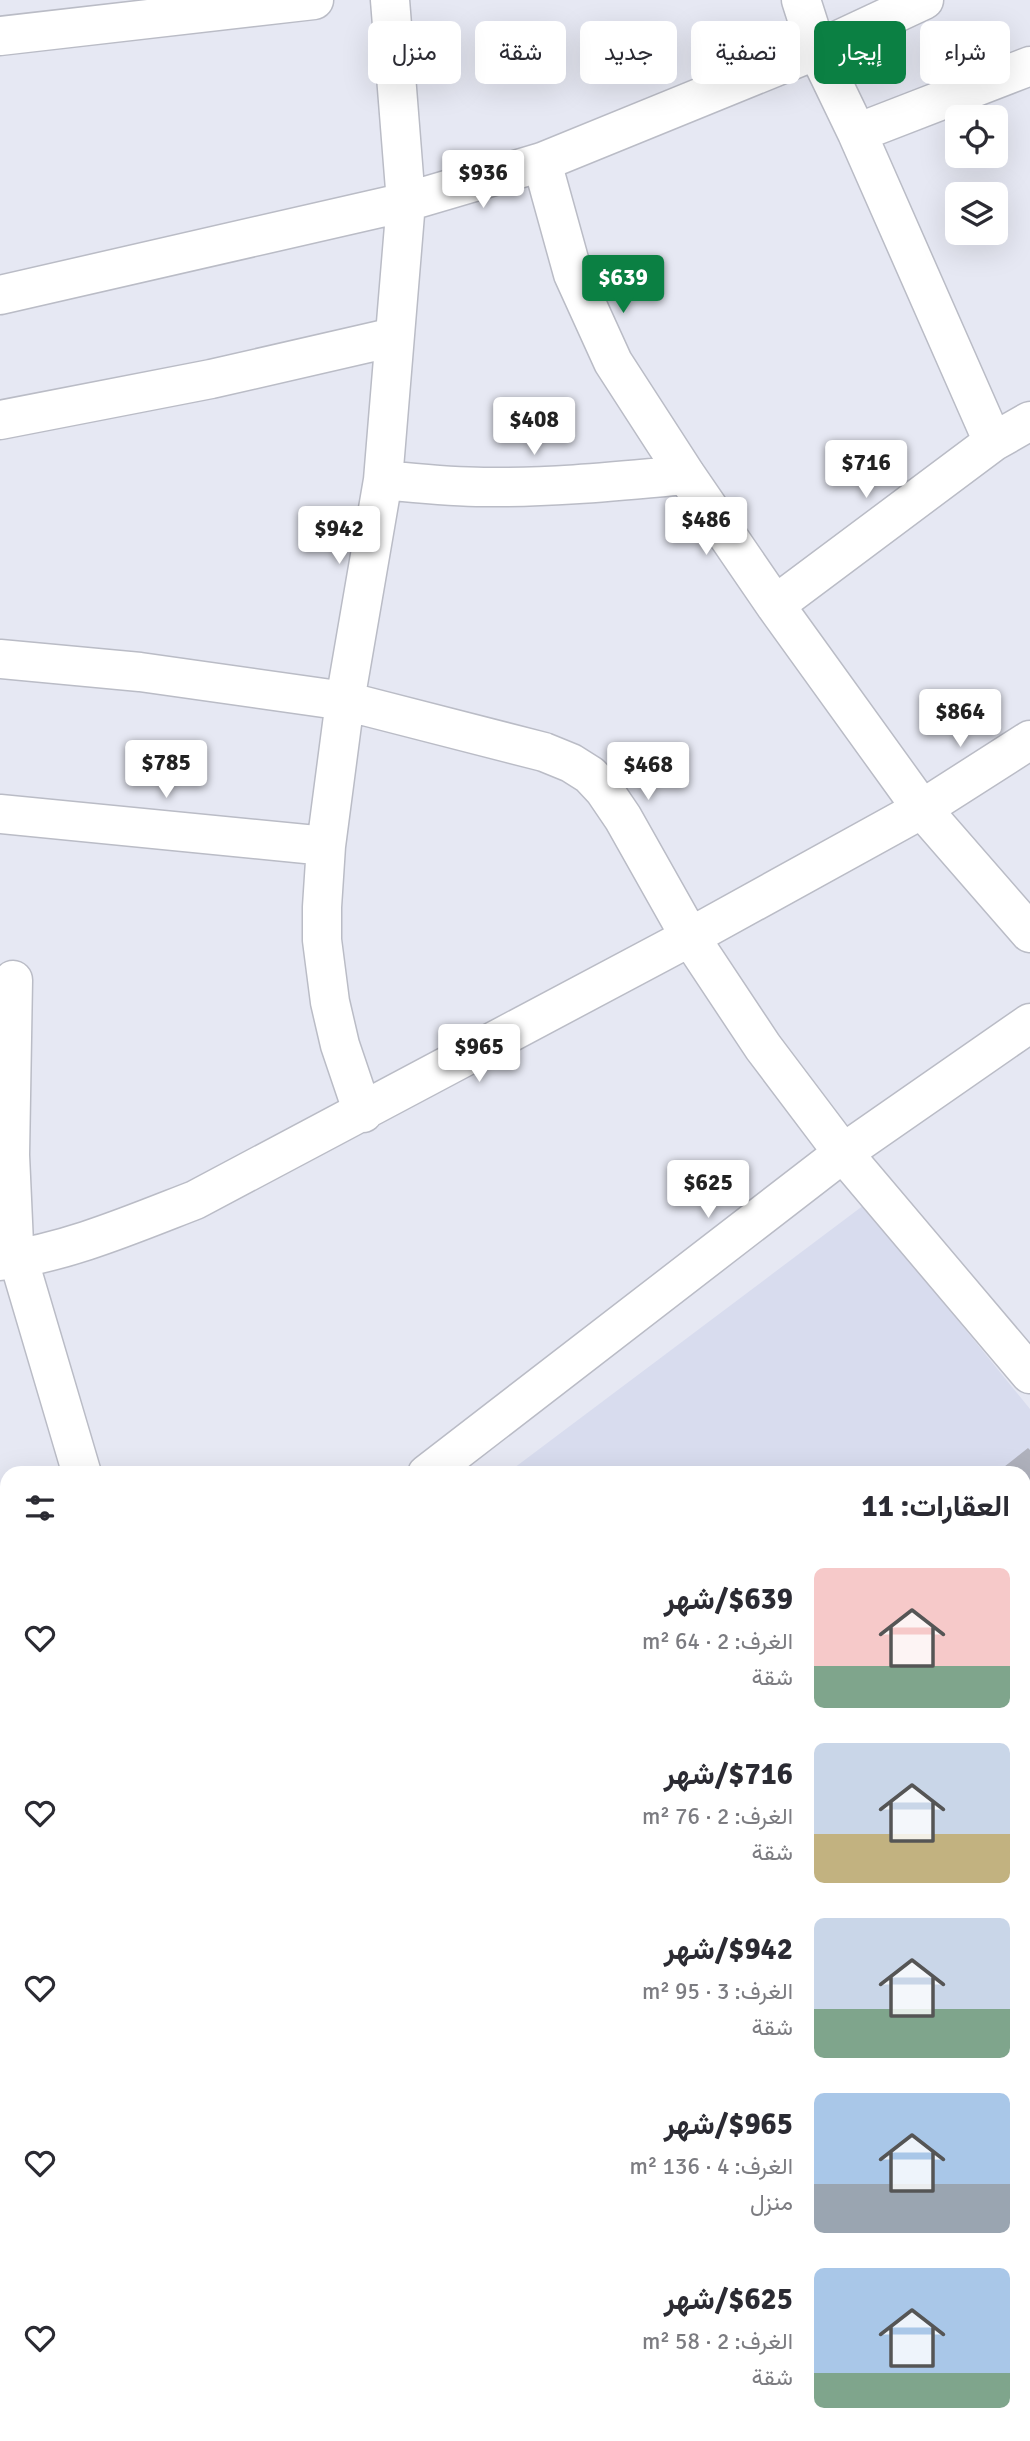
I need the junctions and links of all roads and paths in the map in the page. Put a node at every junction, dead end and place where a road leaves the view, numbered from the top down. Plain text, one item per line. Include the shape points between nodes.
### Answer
1 (314, 0) edge
2 (390, 0) edge
3 (801, 0) edge
4 (924, 0) edge
5 (138, 11) edge
6 (879, 21) edge
7 (0, 36) edge
8 (814, 41) edge
9 (814, 51) edge
10 (1030, 66) edge
11 (833, 84) edge
12 (857, 134) junction
13 (542, 162) junction
14 (406, 202) junction
15 (0, 295) edge
16 (394, 337) junction
17 (0, 421) edge
18 (1030, 421) edge
19 (993, 442) junction
20 (686, 475) junction
21 (383, 480) junction
22 (775, 605) junction
23 (0, 659) edge
24 (345, 701) junction
25 (1030, 740) edge
26 (922, 809) junction
27 (0, 814) edge
28 (326, 846) junction
29 (1030, 933) edge
30 (690, 937) junction
31 (13, 980) dead end
32 (1030, 1023) edge
33 (363, 1113) junction
34 (843, 1153) junction
35 (9, 1260) edge
36 (1030, 1374) edge
37 (79, 1466) edge
38 (437, 1466) edge

1 - 5 street
2 - 14 street
3 - 8 street
4 - 6 street
5 - 7 street
9 - 13 street
10 - 12 street
11 - 12 street
12 - 19 street
13 - 14 street
13 - 20 street via 573,274 589,313 613,362
14 - 15 street
14 - 16 street
16 - 17 street
16 - 21 street
18 - 19 street
19 - 22 street
20 - 21 street via 526,487
20 - 22 street
21 - 24 street
22 - 26 street
23 - 24 street
24 - 28 street
24 - 30 street via 544,752 590,775 623,818
25 - 26 street
26 - 29 street
26 - 30 street
27 - 28 street
28 - 33 street via 324,966 340,1045
30 - 33 street
30 - 34 street
31 - 35 street via 13,1236
32 - 34 street
33 - 35 street via 195,1200 109,1233
34 - 36 street
34 - 38 street
35 - 37 street

